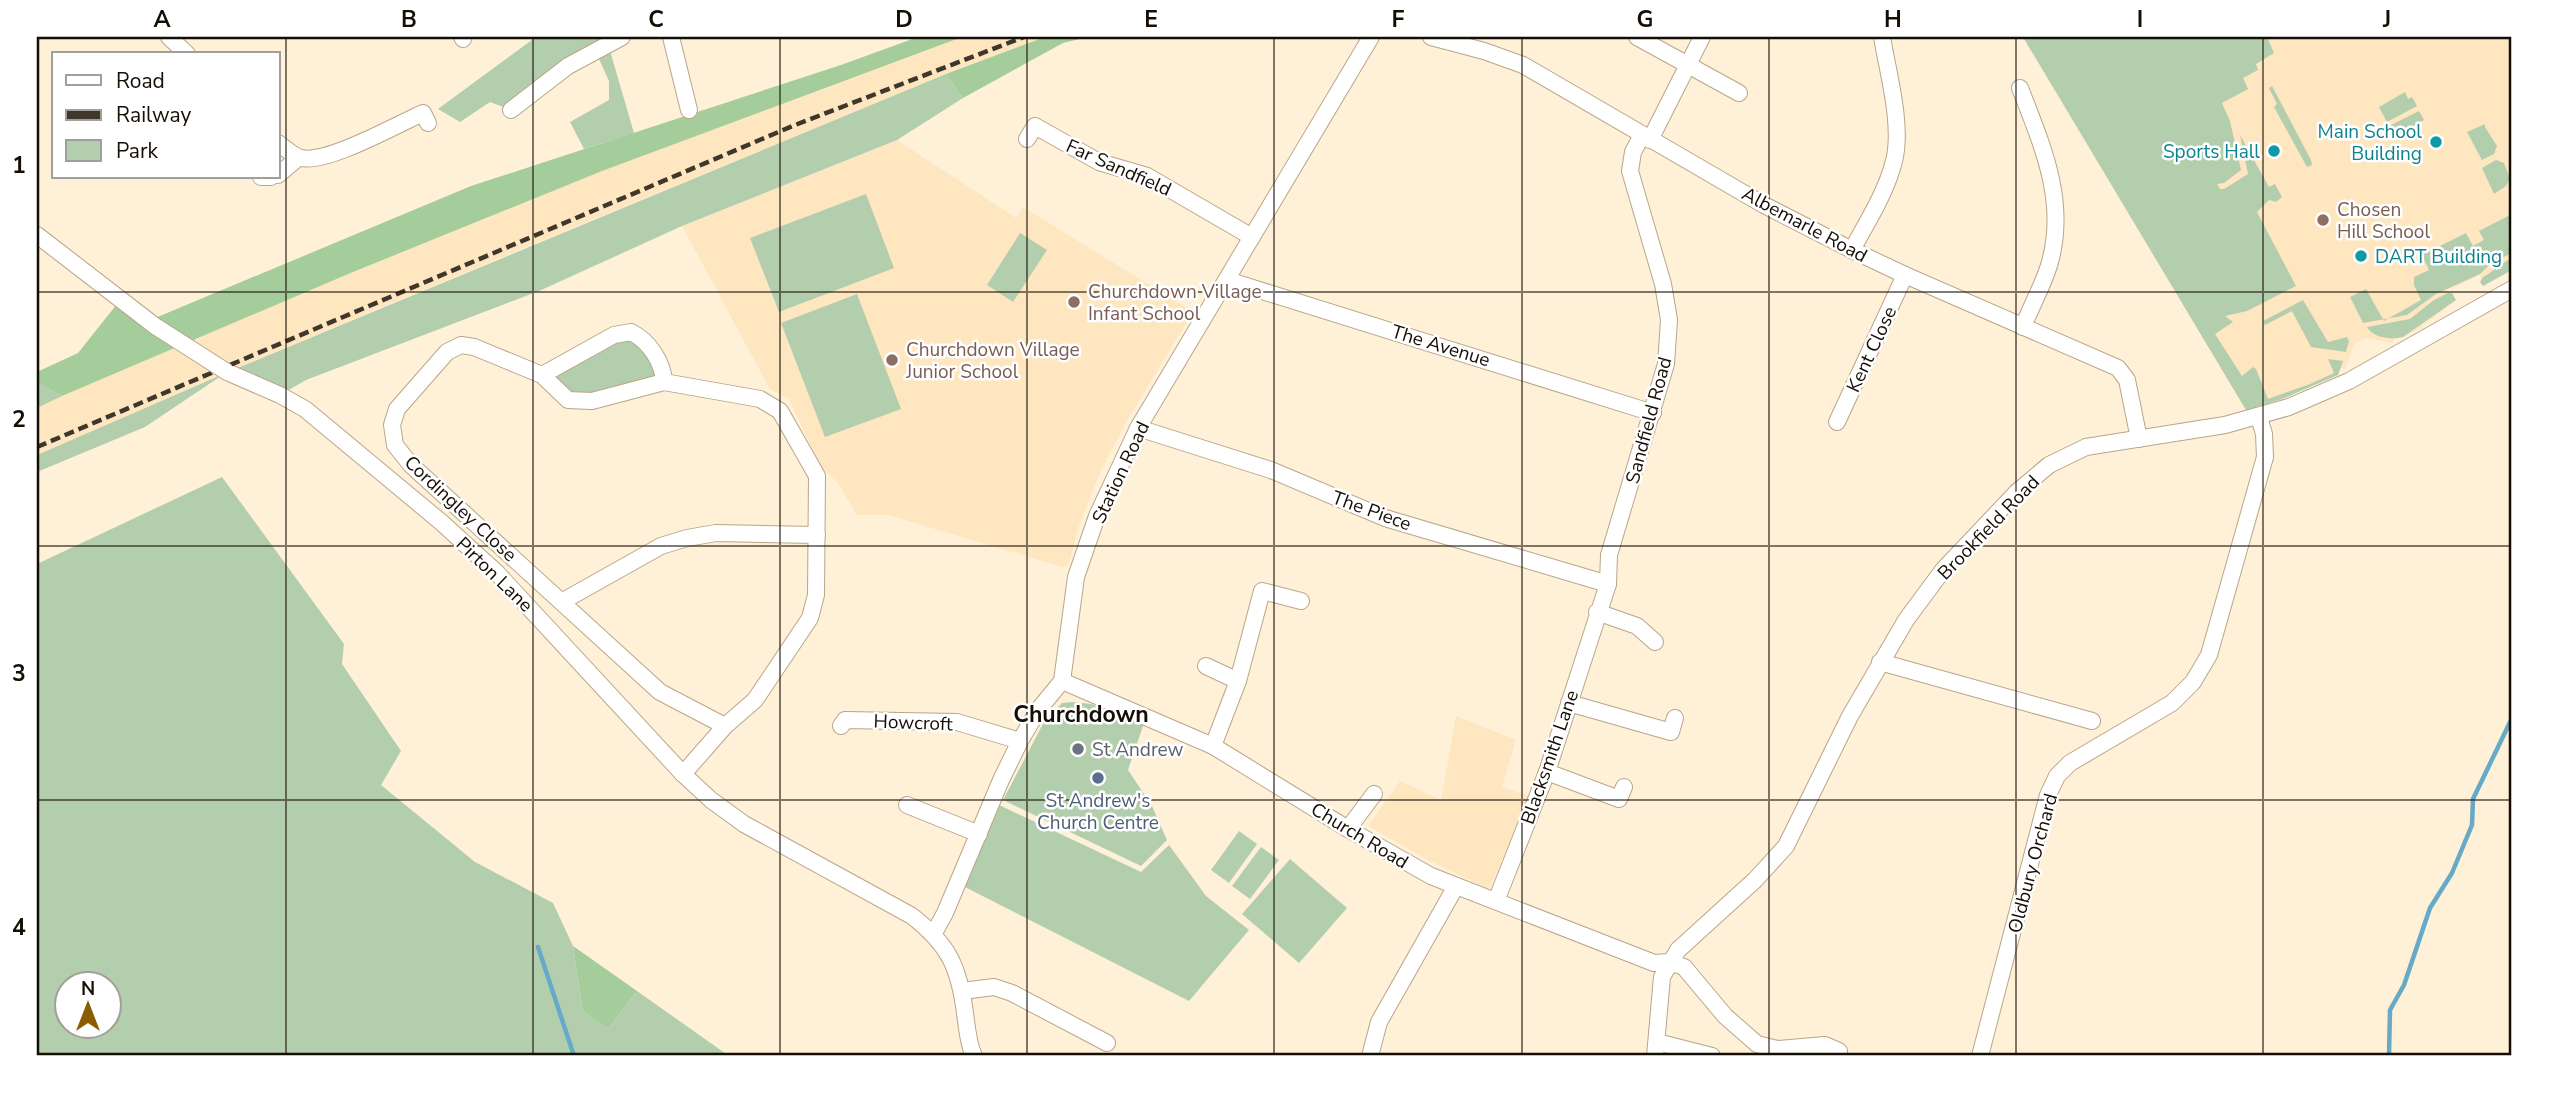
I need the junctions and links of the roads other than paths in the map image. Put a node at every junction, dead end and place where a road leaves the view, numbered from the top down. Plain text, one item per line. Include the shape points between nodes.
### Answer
1 (169, 37) edge
2 (622, 37) edge
3 (671, 37) edge
4 (1371, 37) edge
5 (1431, 37) edge
6 (1637, 37) edge
7 (1702, 37) edge
8 (1882, 37) edge
9 (185, 52) edge
10 (1689, 64) junction
11 (2020, 88) dead end
12 (1739, 93) dead end
13 (2044, 104) dead end
14 (511, 110) dead end
15 (689, 110) dead end
16 (2029, 111) junction
17 (428, 123) dead end
18 (1646, 137) junction
19 (1027, 139) dead end
20 (280, 144) edge
21 (298, 158) junction
22 (280, 174) edge
23 (37, 237) edge
24 (1252, 237) junction
25 (1852, 250) junction
26 (1905, 275) junction
27 (1227, 280) junction
28 (2512, 289) edge
29 (2023, 327) junction
30 (542, 374) junction
31 (664, 382) junction
32 (1653, 413) junction
33 (2259, 417) junction
34 (1837, 422) dead end
35 (1138, 428) junction
36 (2139, 439) junction
37 (817, 535) junction
38 (1608, 584) junction
39 (563, 601) junction
40 (1301, 601) dead end
41 (1597, 612) junction
42 (1655, 642) dead end
43 (1880, 662) junction
44 (1206, 666) dead end
45 (1062, 681) junction
46 (1238, 681) junction
47 (1569, 703) junction
48 (843, 717) dead end
49 (2092, 721) dead end
50 (725, 726) junction
51 (1671, 730) dead end
52 (1020, 741) junction
53 (1213, 746) junction
54 (1547, 772) junction
55 (683, 774) junction
56 (1374, 794) dead end
57 (1619, 799) dead end
58 (914, 814) dead end
59 (1348, 829) junction
60 (979, 834) junction
61 (1456, 886) junction
62 (1496, 901) junction
63 (933, 933) junction
64 (1669, 962) junction
65 (962, 991) junction
66 (1830, 1043) dead end
67 (1107, 1044) dead end
68 (1656, 1049) edge
69 (974, 1056) edge
70 (1370, 1056) edge
71 (1712, 1056) edge
72 (1980, 1056) edge

1 - 9 street
2 - 14 street via 568,66
3 - 15 street
4 - 24 street, Station Road
5 - 18 street, Albemarle Road via 1522,65
6 - 10 street
7 - 10 street, Sandfield Road
8 - 25 street via 1896,121 1895,159
10 - 12 street
10 - 18 street, Sandfield Road
11 - 16 street
13 - 16 street
16 - 29 street via 2054,188 2055,225 2050,262
17 - 21 street via 423,113 330,155
18 - 25 street, Albemarle Road
18 - 32 street, Sandfield Road via 1633,152 1630,171 1669,320 1666,364
19 - 24 street, Far Sandfield via 1035,126 1099,162 1147,176
20 - 21 street
21 - 22 street
23 - 55 street, Pirton Lane, bridge via 155,326 228,372 305,409 441,522 529,606
24 - 27 street, Station Road
25 - 26 street, Albemarle Road
26 - 29 street, Albemarle Road
26 - 34 street, Kent Close
27 - 32 street, The Avenue
27 - 35 street, Station Road
28 - 33 street, Brookfield Road via 2349,381
29 - 36 street, Albemarle Road via 2118,368 2127,380
30 - 31 street, Cordingley Close via 568,400 592,401
30 - 31 street via 614,335 631,331 643,338 663,370
30 - 39 street, Cordingley Close via 461,345 447,352 397,409 393,425 395,444 411,466
31 - 37 street, Cordingley Close via 760,399 780,411 817,476
32 - 38 street, Sandfield Road via 1609,555
33 - 36 street, Brookfield Road
33 - 72 street, Oldbury Orchard via 2265,457 2209,655 2193,682 2172,703 2070,763 2057,776 2048,795
35 - 38 street, The Piece via 1271,470 1385,518
35 - 45 street, Station Road via 1097,516 1076,577
36 - 43 street, Brookfield Road via 2086,447 2049,466 2017,492 1943,570
37 - 39 street via 716,533 687,538 661,546
37 - 50 street, Cordingley Close via 816,595 810,618 755,700
38 - 41 street, Blacksmith Lane
39 - 50 street, Cordingley Close via 660,692
40 - 46 street via 1262,591
41 - 42 street via 1637,626
41 - 47 street, Blacksmith Lane
43 - 49 street
43 - 64 street, Brookfield Road via 1786,846
44 - 46 street
45 - 52 street
45 - 53 street, Church Road
46 - 53 street
47 - 51 street
47 - 54 street, Blacksmith Lane
48 - 52 street, Howcroft via 957,722
50 - 55 street, Cordingley Close
52 - 60 street
53 - 59 street, Church Road
54 - 57 street
54 - 62 street, Blacksmith Lane
55 - 63 street, Pirton Lane via 744,824 912,916
56 - 59 street
58 - 60 street
59 - 61 street, Church Road
60 - 63 street
61 - 62 street, Church Road
61 - 70 street via 1379,1022
62 - 64 street, Church Road via 1654,963
63 - 65 street, Pirton Lane via 950,955
64 - 66 street via 1684,967 1724,1016 1757,1044 1777,1049
64 - 68 street via 1662,977
65 - 67 street via 994,987 1012,993
65 - 69 street, Pirton Lane
68 - 71 street

